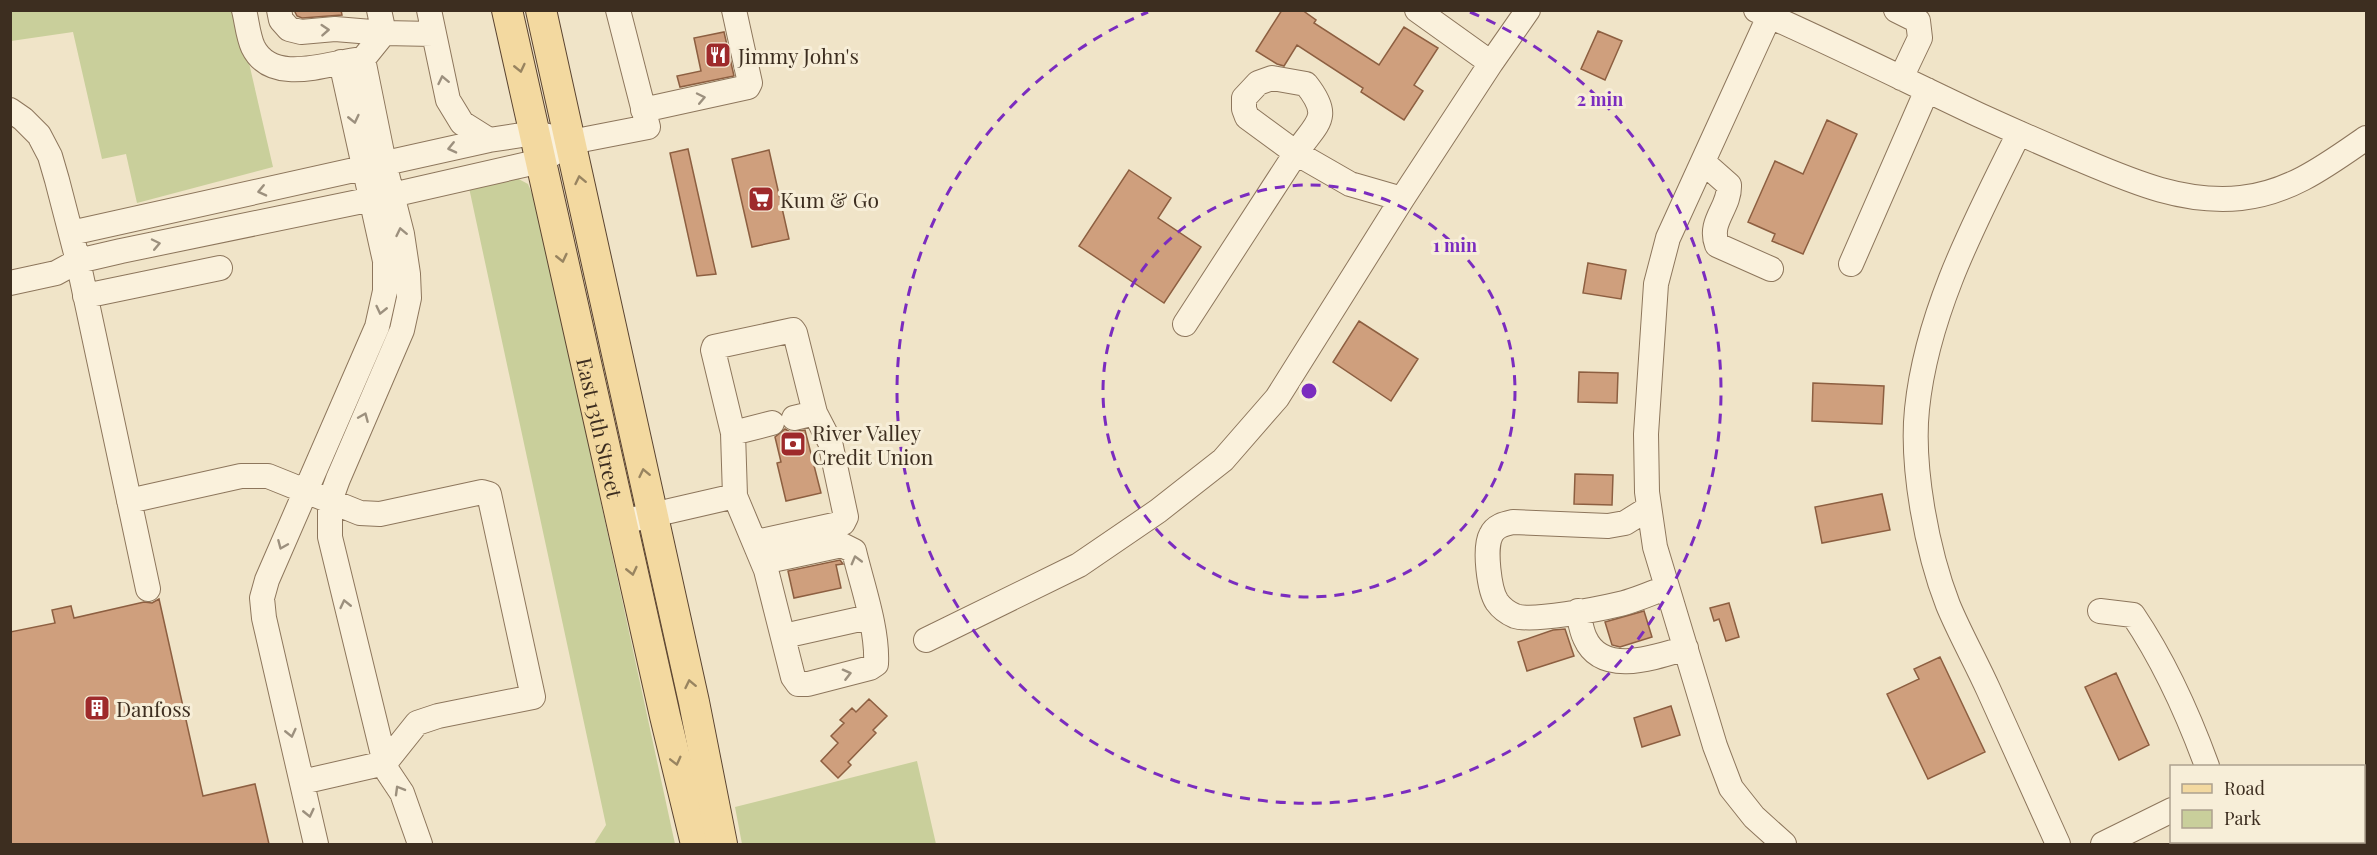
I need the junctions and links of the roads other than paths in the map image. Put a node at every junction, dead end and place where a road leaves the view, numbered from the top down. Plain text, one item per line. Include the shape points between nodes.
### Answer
1 (244, 10) edge
2 (279, 10) edge
3 (507, 10) edge
4 (541, 10) edge
5 (618, 10) edge
6 (734, 10) edge
7 (1417, 10) edge
8 (1528, 10) edge
9 (1896, 10) edge
10 (1766, 12) edge
11 (381, 22) edge
12 (431, 22) edge
13 (352, 60) junction
14 (1491, 63) junction
15 (1900, 78) junction
16 (1927, 90) junction
17 (10, 110) edge
18 (644, 110) junction
19 (2019, 134) junction
20 (2367, 138) edge
21 (489, 140) junction
22 (572, 142) junction
23 (538, 147) junction
24 (1703, 162) junction
25 (375, 166) junction
26 (382, 197) junction
27 (1402, 199) junction
28 (115, 224) junction
29 (71, 233) junction
30 (121, 251) junction
31 (78, 261) junction
32 (1851, 264) dead end
33 (220, 268) dead end
34 (1771, 269) dead end
35 (10, 283) edge
36 (129, 287) junction
37 (85, 296) junction
38 (1185, 324) dead end
39 (793, 418) junction
40 (733, 432) junction
41 (305, 491) junction
42 (735, 496) junction
43 (129, 501) junction
44 (330, 501) junction
45 (1649, 508) junction
46 (653, 515) junction
47 (621, 522) junction
48 (760, 552) junction
49 (1667, 587) junction
50 (148, 589) dead end
51 (1578, 611) junction
52 (2100, 611) dead end
53 (870, 617) junction
54 (784, 636) junction
55 (926, 640) dead end
56 (1686, 648) junction
57 (385, 763) junction
58 (2207, 765) edge
59 (302, 782) junction
60 (2170, 811) edge
61 (316, 844) edge
62 (420, 844) edge
63 (696, 844) edge
64 (722, 844) edge
65 (1784, 844) edge
66 (2058, 844) edge
67 (2103, 844) edge

1 - 13 lane via 252,46 273,68 290,70
2 -> 11 lane via 289,29 301,32
3 -> 23 main road, East 13th Street
4 - 22 main road, East 13th Street
5 - 18 lane
18 -> 6 lane via 748,87
7 - 14 lane
8 - 14 lane
9 - 15 lane via 1918,21 1920,38
10 - 15 lane
10 - 24 lane
11 - 12 lane
11 - 13 lane
21 -> 12 lane via 462,123 448,100
13 - 25 lane
14 - 27 lane
15 - 16 lane
16 - 19 lane
16 - 32 lane
17 - 29 lane via 39,135 50,156
18 - 22 lane via 648,127
19 - 20 lane via 2127,180 2164,192 2206,199 2241,198 2285,188
19 - 66 lane via 1975,221 1931,337 1917,409 1916,453 1923,508 1948,604
21 - 23 lane
21 -> 25 lane
22 - 23 lane
46 -> 22 main road, East 13th Street
23 - 26 lane
23 -> 47 main road, East 13th Street
24 - 34 lane via 1730,185 1713,230 1717,245
24 - 45 lane via 1668,238 1656,284 1646,434
25 - 26 lane
25 -> 28 lane
30 -> 26 lane
26 -> 41 lane via 385,291 377,327
44 -> 26 lane via 402,330 409,297 405,254
27 - 38 lane via 1350,184 1296,153
27 - 55 lane via 1277,398 1223,459 1158,511 1079,565
28 - 29 lane
28 - 30 lane
29 - 31 lane
30 - 31 lane
30 - 36 lane
31 - 35 lane via 56,273
31 - 37 lane
33 - 36 lane
36 - 37 lane
37 - 43 lane
39 - 40 lane
39 - 40 lane via 793,330 714,347
39 - 48 lane via 830,442 845,520
40 - 42 lane
41 - 43 lane via 268,476 241,476
41 - 44 lane
41 -> 59 lane via 262,598
42 - 46 lane
42 - 48 lane
43 - 50 lane
57 -> 44 lane via 330,537
44 - 57 lane via 360,513 380,514 482,492 489,494 533,693 530,699 417,723
45 - 49 lane
45 - 51 lane via 1625,523 1608,526 1513,522 1500,525 1491,534 1488,569 1496,601 1507,612 1518,617 1536,617
46 - 47 lane
64 -> 46 main road, East 13th Street
47 -> 63 main road, East 13th Street
53 -> 48 lane via 850,547
48 - 54 lane
49 - 51 lane via 1620,604
49 - 56 lane
51 - 56 lane via 1585,640 1611,661 1628,662
52 - 58 lane via 2133,615 2157,654
53 - 54 lane
54 -> 53 lane via 793,677 798,684 808,684 876,664
56 - 65 lane via 1731,788 1754,817
57 - 59 lane
62 -> 57 lane via 402,794
59 -> 61 lane
60 - 67 lane

